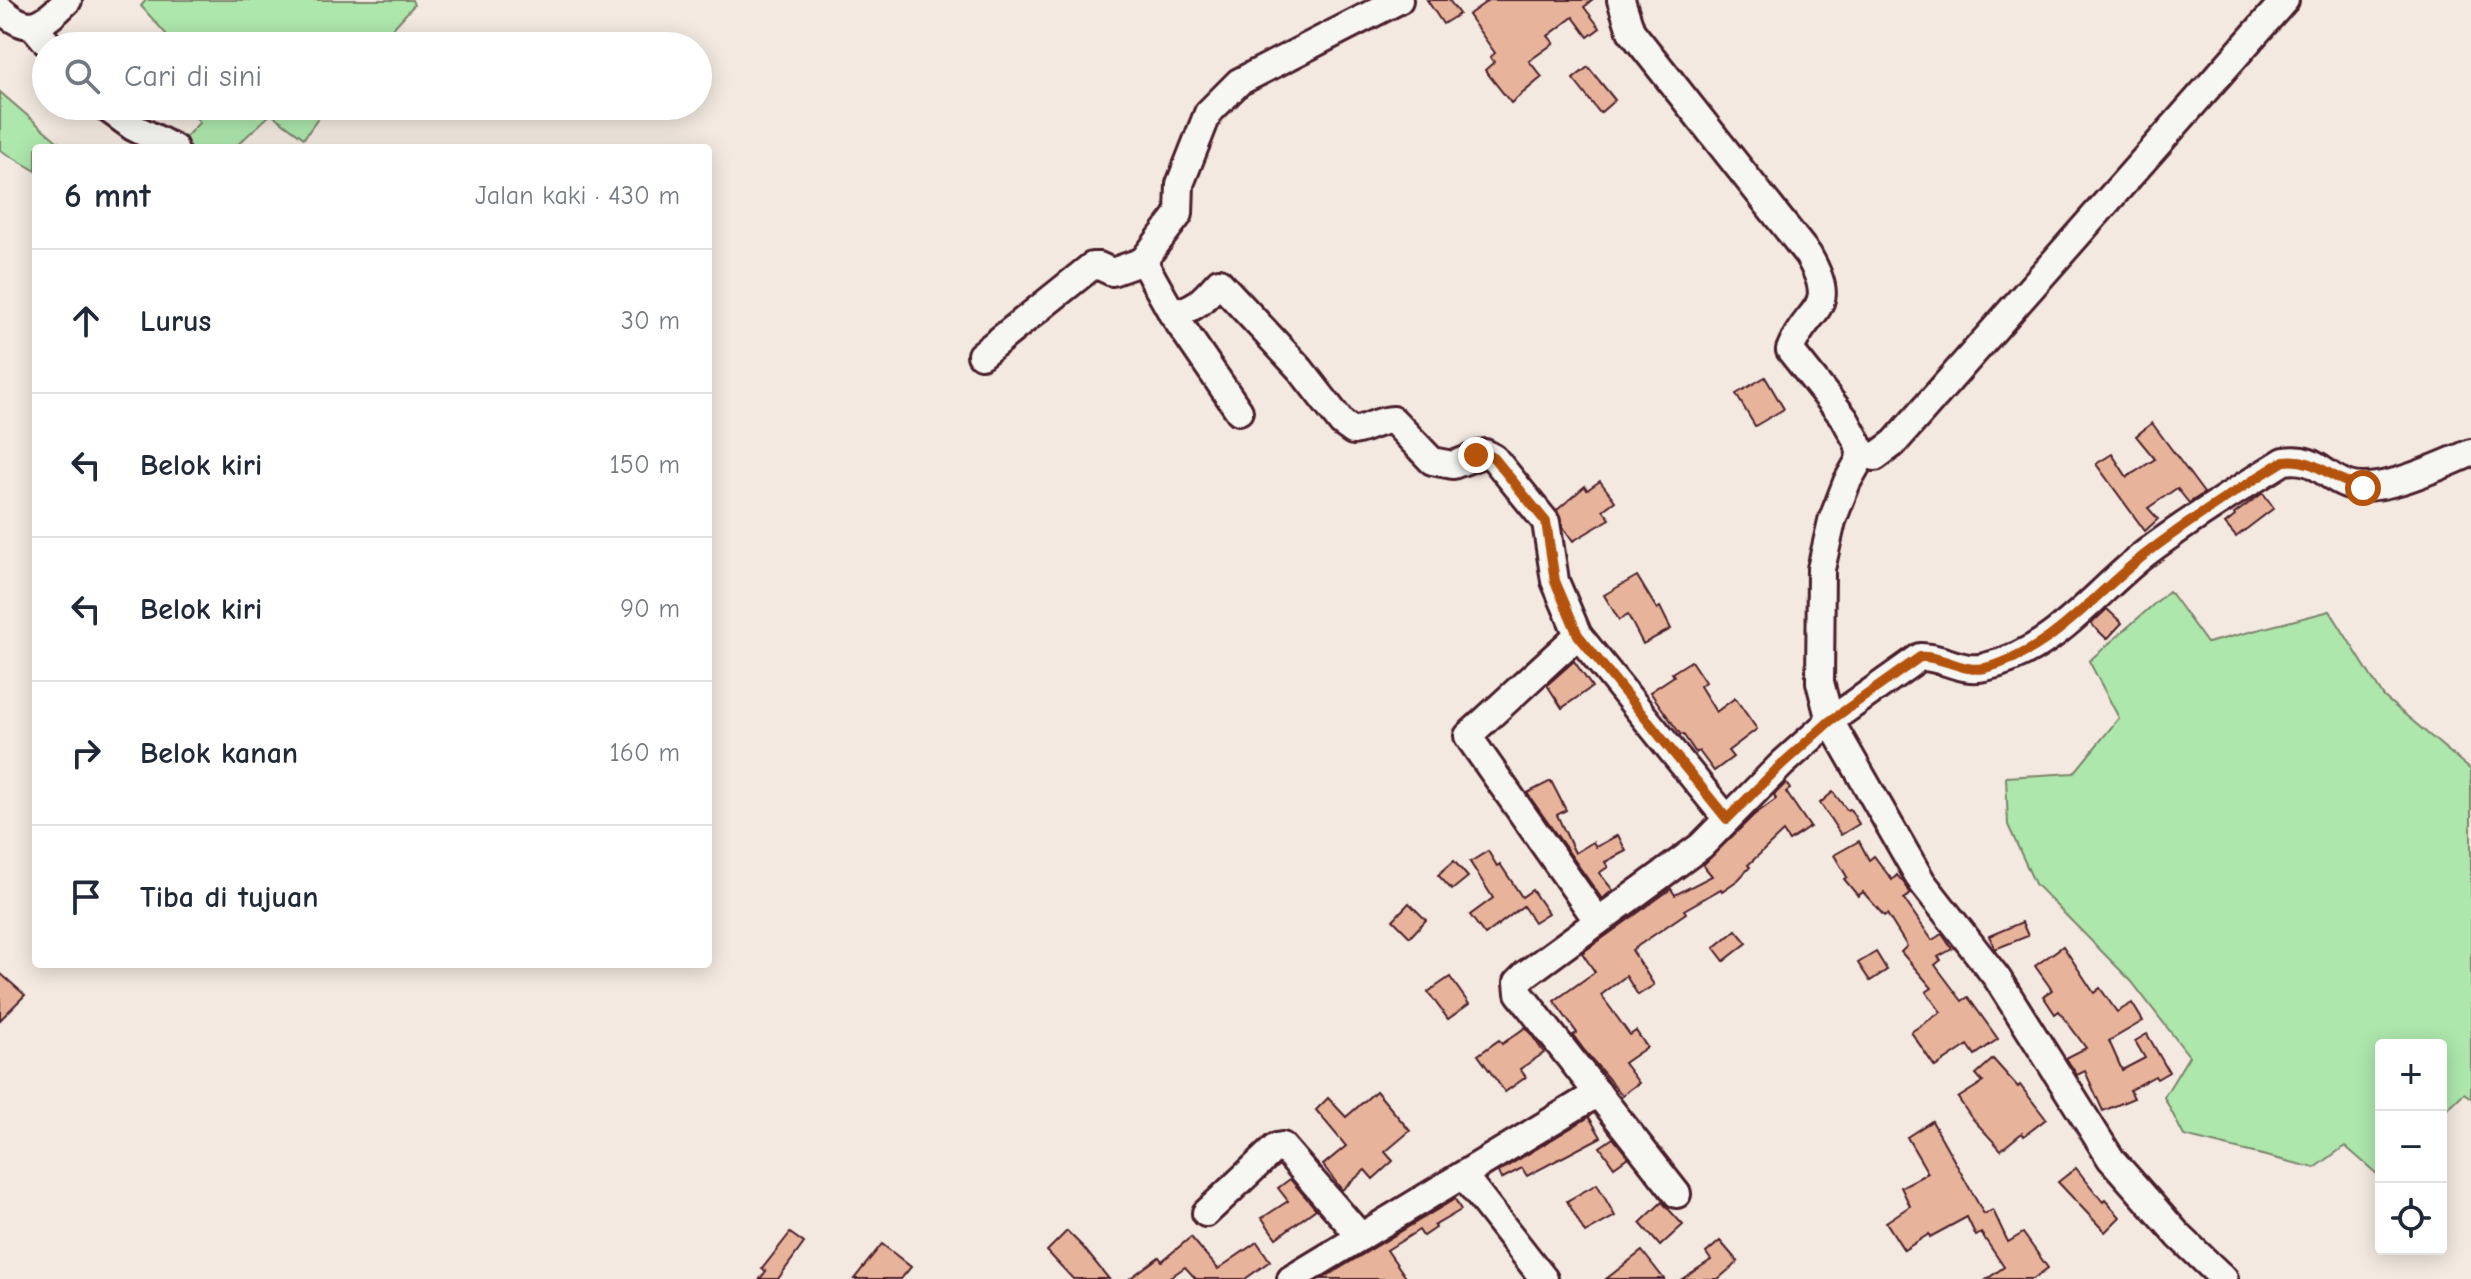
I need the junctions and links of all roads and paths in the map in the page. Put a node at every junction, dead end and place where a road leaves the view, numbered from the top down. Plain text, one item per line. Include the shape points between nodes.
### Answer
1 (68, 0) edge
2 (1399, 0) edge
3 (1621, 0) edge
4 (2285, 0) edge
5 (0, 9) edge
6 (34, 32) edge
7 (43, 32) edge
8 (123, 120) edge
9 (166, 144) edge
10 (1143, 261) junction
11 (1172, 313) junction
12 (981, 355) dead end
13 (1239, 411) dead end
14 (1860, 452) junction
15 (2471, 453) edge
16 (1578, 635) junction
17 (1830, 721) junction
18 (1727, 819) junction
19 (1597, 920) junction
20 (1598, 1093) junction
21 (1463, 1175) junction
22 (1677, 1194) dead end
23 (1206, 1213) dead end
24 (1361, 1237) junction
25 (1291, 1279) edge
26 (1544, 1279) edge
27 (2224, 1279) edge

1 - 7 street via 46,20
2 - 10 street via 1239,82 1221,97 1208,113 1180,184 1179,214
3 - 14 street via 1631,31 1819,274 1819,308 1790,350 1845,419
4 - 14 street via 1894,443 1875,457
5 - 6 street
8 - 9 street
10 - 11 street
10 - 12 street via 1112,272 1092,266
11 - 13 street
11 - 16 street via 1189,311 1219,282 1353,431 1393,420 1432,461 1453,465 1485,453 1494,458 1546,522 1555,581
14 - 17 street via 1832,521 1821,569 1820,682
15 - 17 street via 2363,488 2347,485 2312,463 2284,461 2144,555 2046,642 1974,669 1920,657
16 - 18 street
16 - 19 street via 1468,736
17 - 18 street
17 - 27 street via 1922,882 1997,978 2111,1159
18 - 19 street via 1701,846
19 - 20 street via 1526,974 1517,989
20 - 21 street
20 - 22 street
21 - 24 street
21 - 26 street
23 - 24 street via 1282,1146
24 - 25 street

